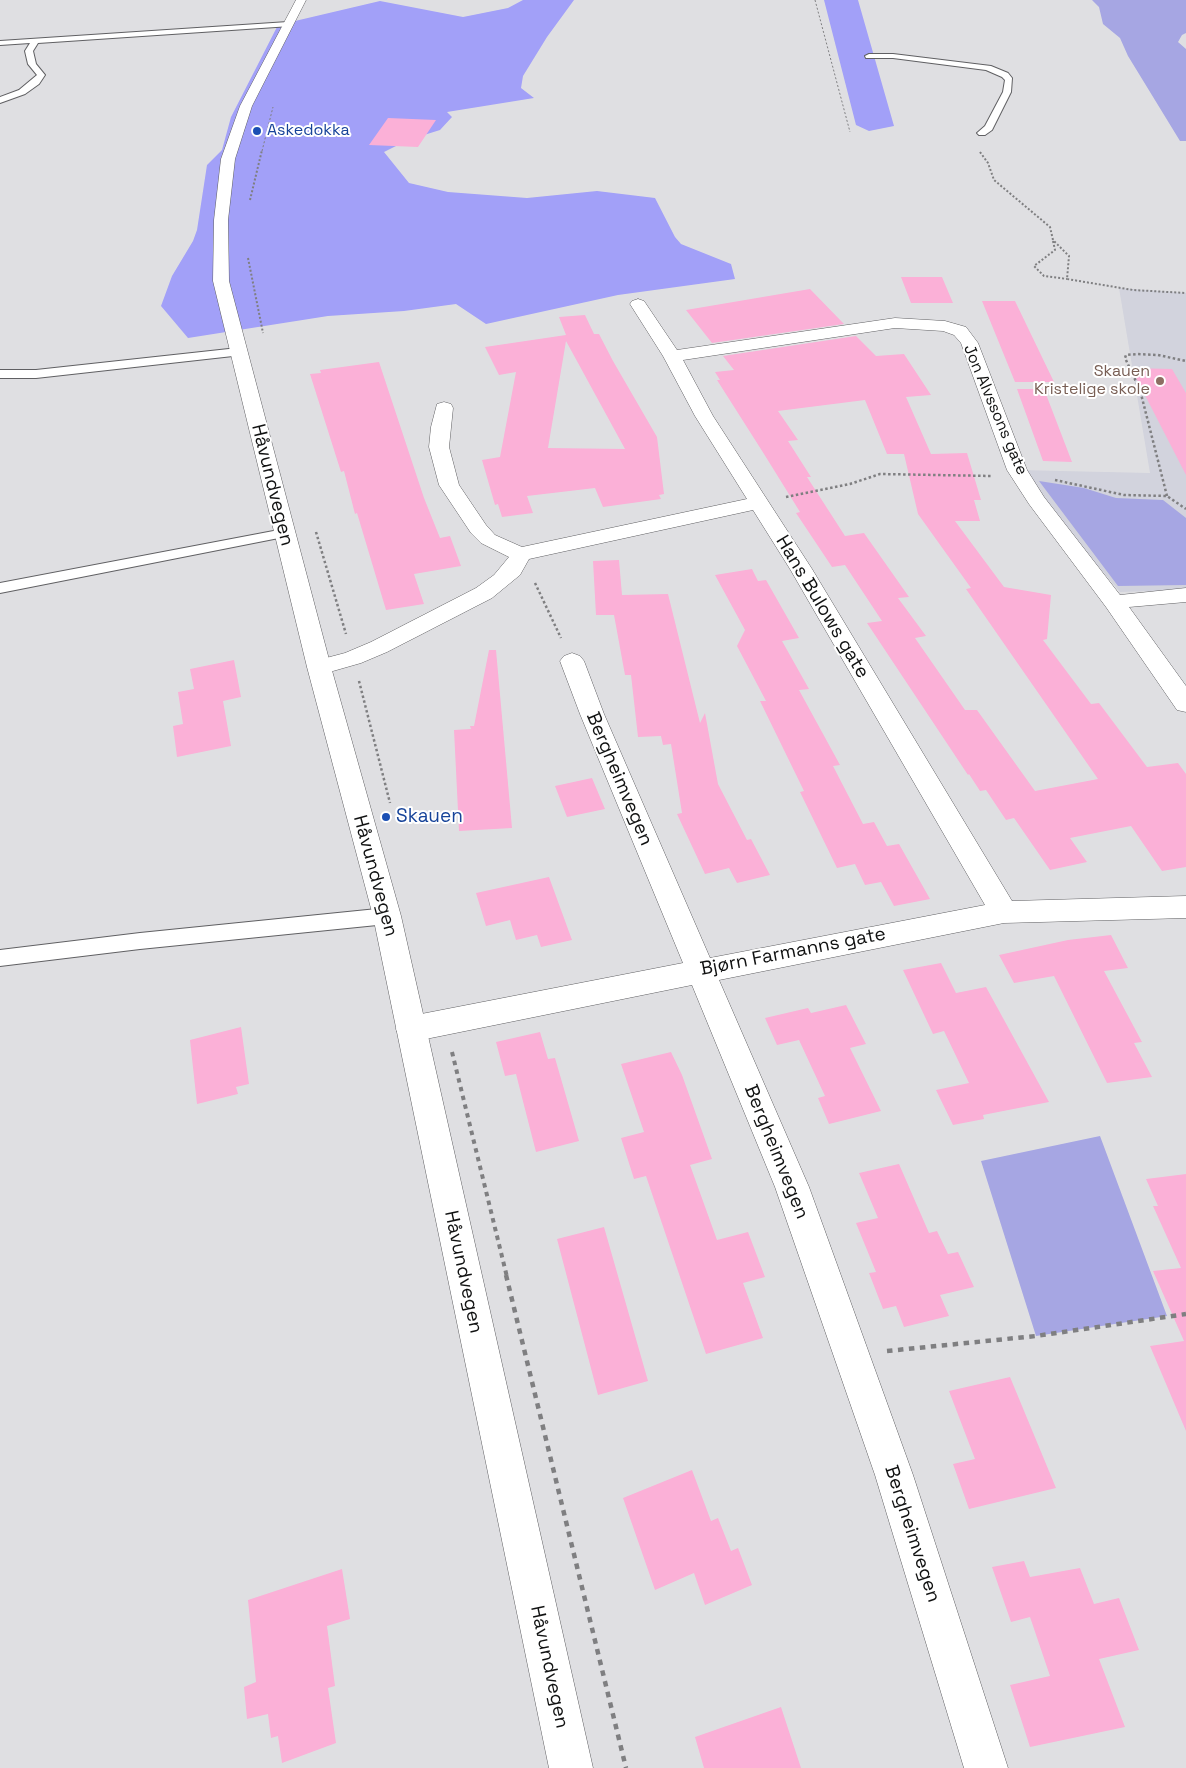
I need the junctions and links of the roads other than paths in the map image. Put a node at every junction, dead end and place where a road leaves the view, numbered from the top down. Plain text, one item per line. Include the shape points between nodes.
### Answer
1 (301, 0) edge
2 (288, 24) junction
3 (35, 41) junction
4 (0, 43) edge
5 (869, 56) dead end
6 (0, 100) edge
7 (982, 133) dead end
8 (638, 304) dead end
9 (238, 352) junction
10 (672, 356) junction
11 (0, 374) edge
12 (444, 408) dead end
13 (758, 503) junction
14 (284, 533) junction
15 (520, 554) junction
16 (0, 588) edge
17 (1186, 595) edge
18 (1114, 602) junction
19 (572, 661) road end
20 (319, 667) junction
21 (1186, 704) edge
22 (1004, 912) junction
23 (1184, 913) edge
24 (387, 916) junction
25 (0, 958) edge
26 (700, 970) junction
27 (411, 1028) junction
28 (571, 1768) edge
29 (986, 1768) edge

1 - 2 street, Håvundvegen
2 - 3 lane
2 - 9 street, Håvundvegen via 246,106 228,159 224,185 222,281
3 - 4 lane
3 - 6 lane via 29,51 32,64 41,75 22,92
5 - 7 lane via 988,68 1005,75 1009,80 1008,92 989,128
8 - 10 street, Hans Bulows gate
9 - 11 lane via 93,368
9 - 14 street, Håvundvegen
10 - 13 street, Hans Bulows gate via 704,416
10 - 18 street, Jon Alvssons gate via 896,323 945,326 960,331 969,343 1021,476
12 - 15 street via 439,447 450,485 488,539
13 - 15 street
13 - 22 street, Hans Bulows gate via 801,569
14 - 16 lane
14 - 20 street, Håvundvegen
15 - 20 street via 507,575 484,593 379,647
17 - 18 street
18 - 21 street, Jon Alvssons gate
19 - 26 street, Bergheimvegen
20 - 24 street, Håvundvegen
22 - 23 street, Bjørn Farmanns gate via 1056,909
22 - 26 street, Bjørn Farmanns gate
24 - 25 lane
24 - 27 street, Håvundvegen
26 - 27 street, Bjørn Farmanns gate
26 - 29 street, Bergheimvegen via 792,1187 852,1354 894,1475
27 - 28 street, Håvundvegen

